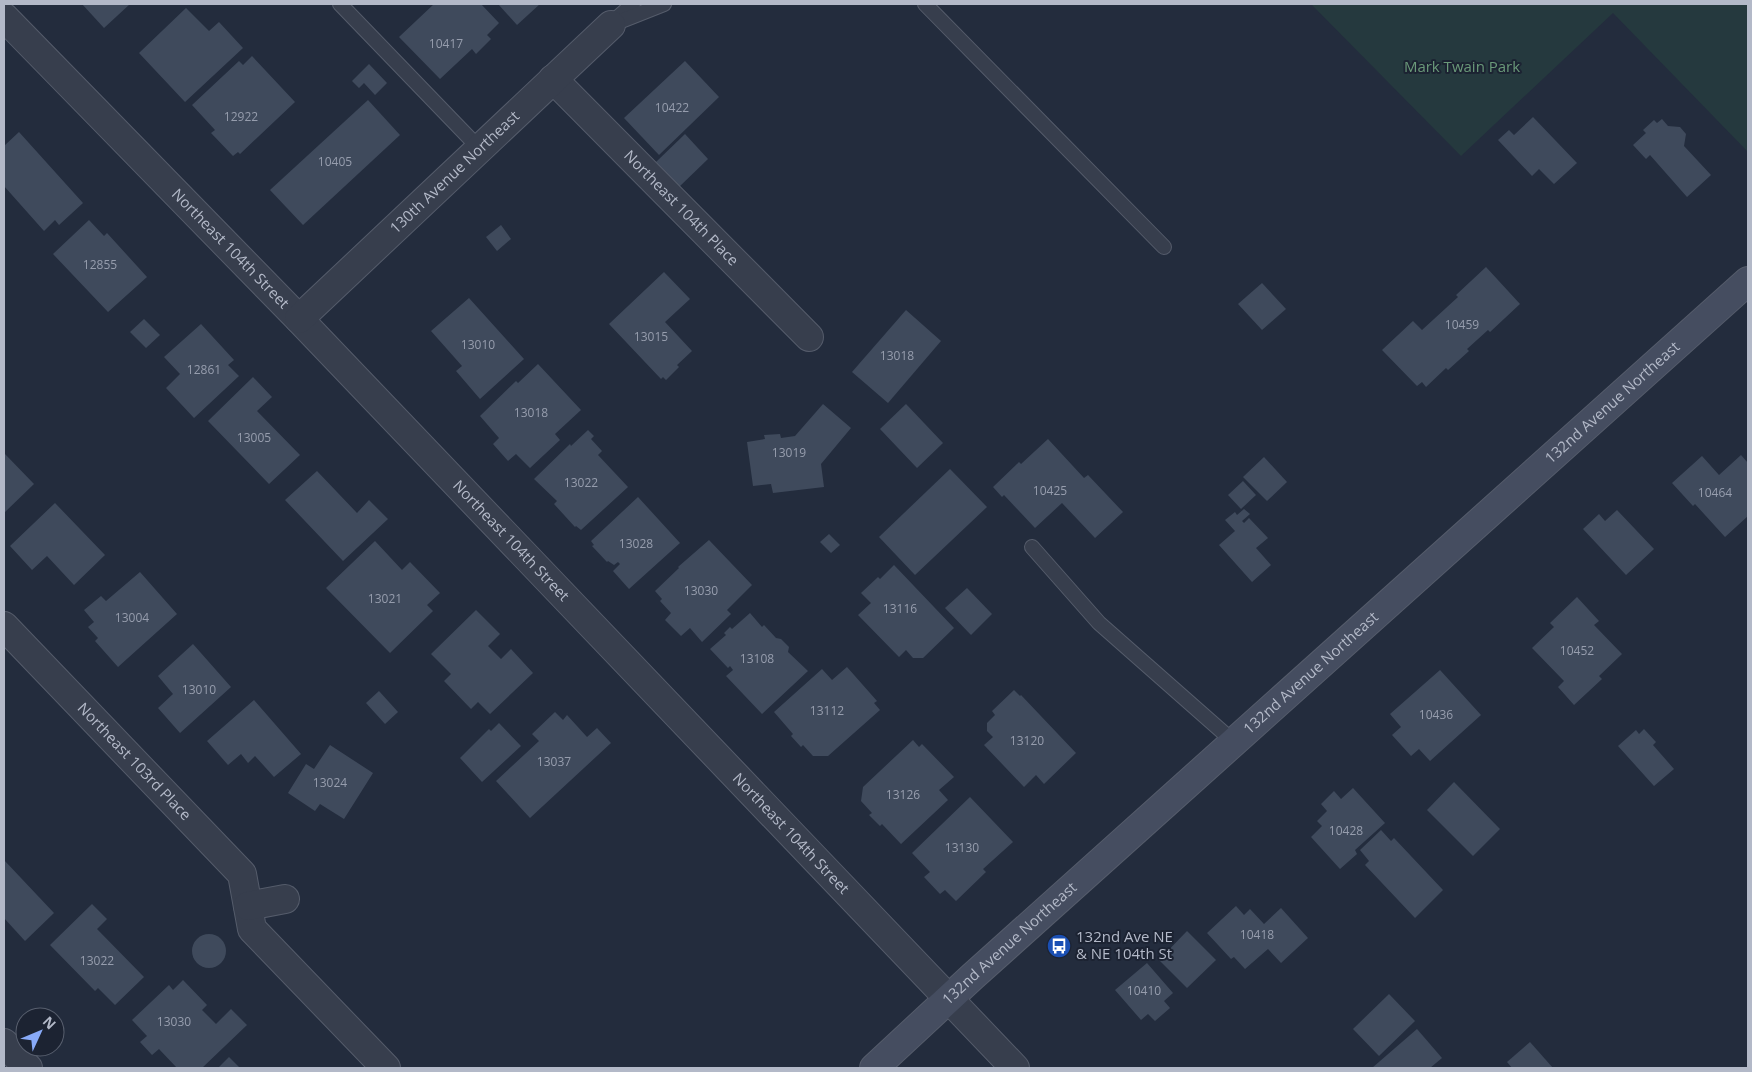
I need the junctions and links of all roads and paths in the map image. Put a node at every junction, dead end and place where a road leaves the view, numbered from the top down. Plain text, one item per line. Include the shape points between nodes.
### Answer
1 (340, 4) edge
2 (633, 4) edge
3 (664, 4) edge
4 (925, 4) edge
5 (4, 17) edge
6 (610, 25) junction
7 (553, 79) junction
8 (480, 149) junction
9 (1164, 248) dead end
10 (1748, 281) edge
11 (299, 319) junction
12 (809, 338) dead end
13 (1032, 547) dead end
14 (4, 626) edge
15 (1234, 742) junction
16 (285, 899) dead end
17 (248, 906) junction
18 (949, 999) junction
19 (4, 1043) edge
20 (28, 1068) edge
21 (386, 1068) edge
22 (874, 1068) edge
23 (1015, 1068) edge

1 - 8 lane
2 - 6 lane
3 - 6 lane
4 - 9 lane
5 - 11 street, Northeast 104th Street
6 - 7 street, 130th Avenue Northeast
7 - 8 street, 130th Avenue Northeast
7 - 12 street, Northeast 104th Place
8 - 11 street, 130th Avenue Northeast
10 - 15 street, 132nd Avenue Northeast
11 - 18 street, Northeast 104th Street
13 - 15 lane via 1099,623
14 - 17 street, Northeast 103rd Place via 242,874
15 - 18 street, 132nd Avenue Northeast
16 - 17 street
17 - 21 street, Northeast 103rd Place via 252,929
18 - 22 street, 132nd Avenue Northeast
18 - 23 street, Northeast 104th Street
19 - 20 street

